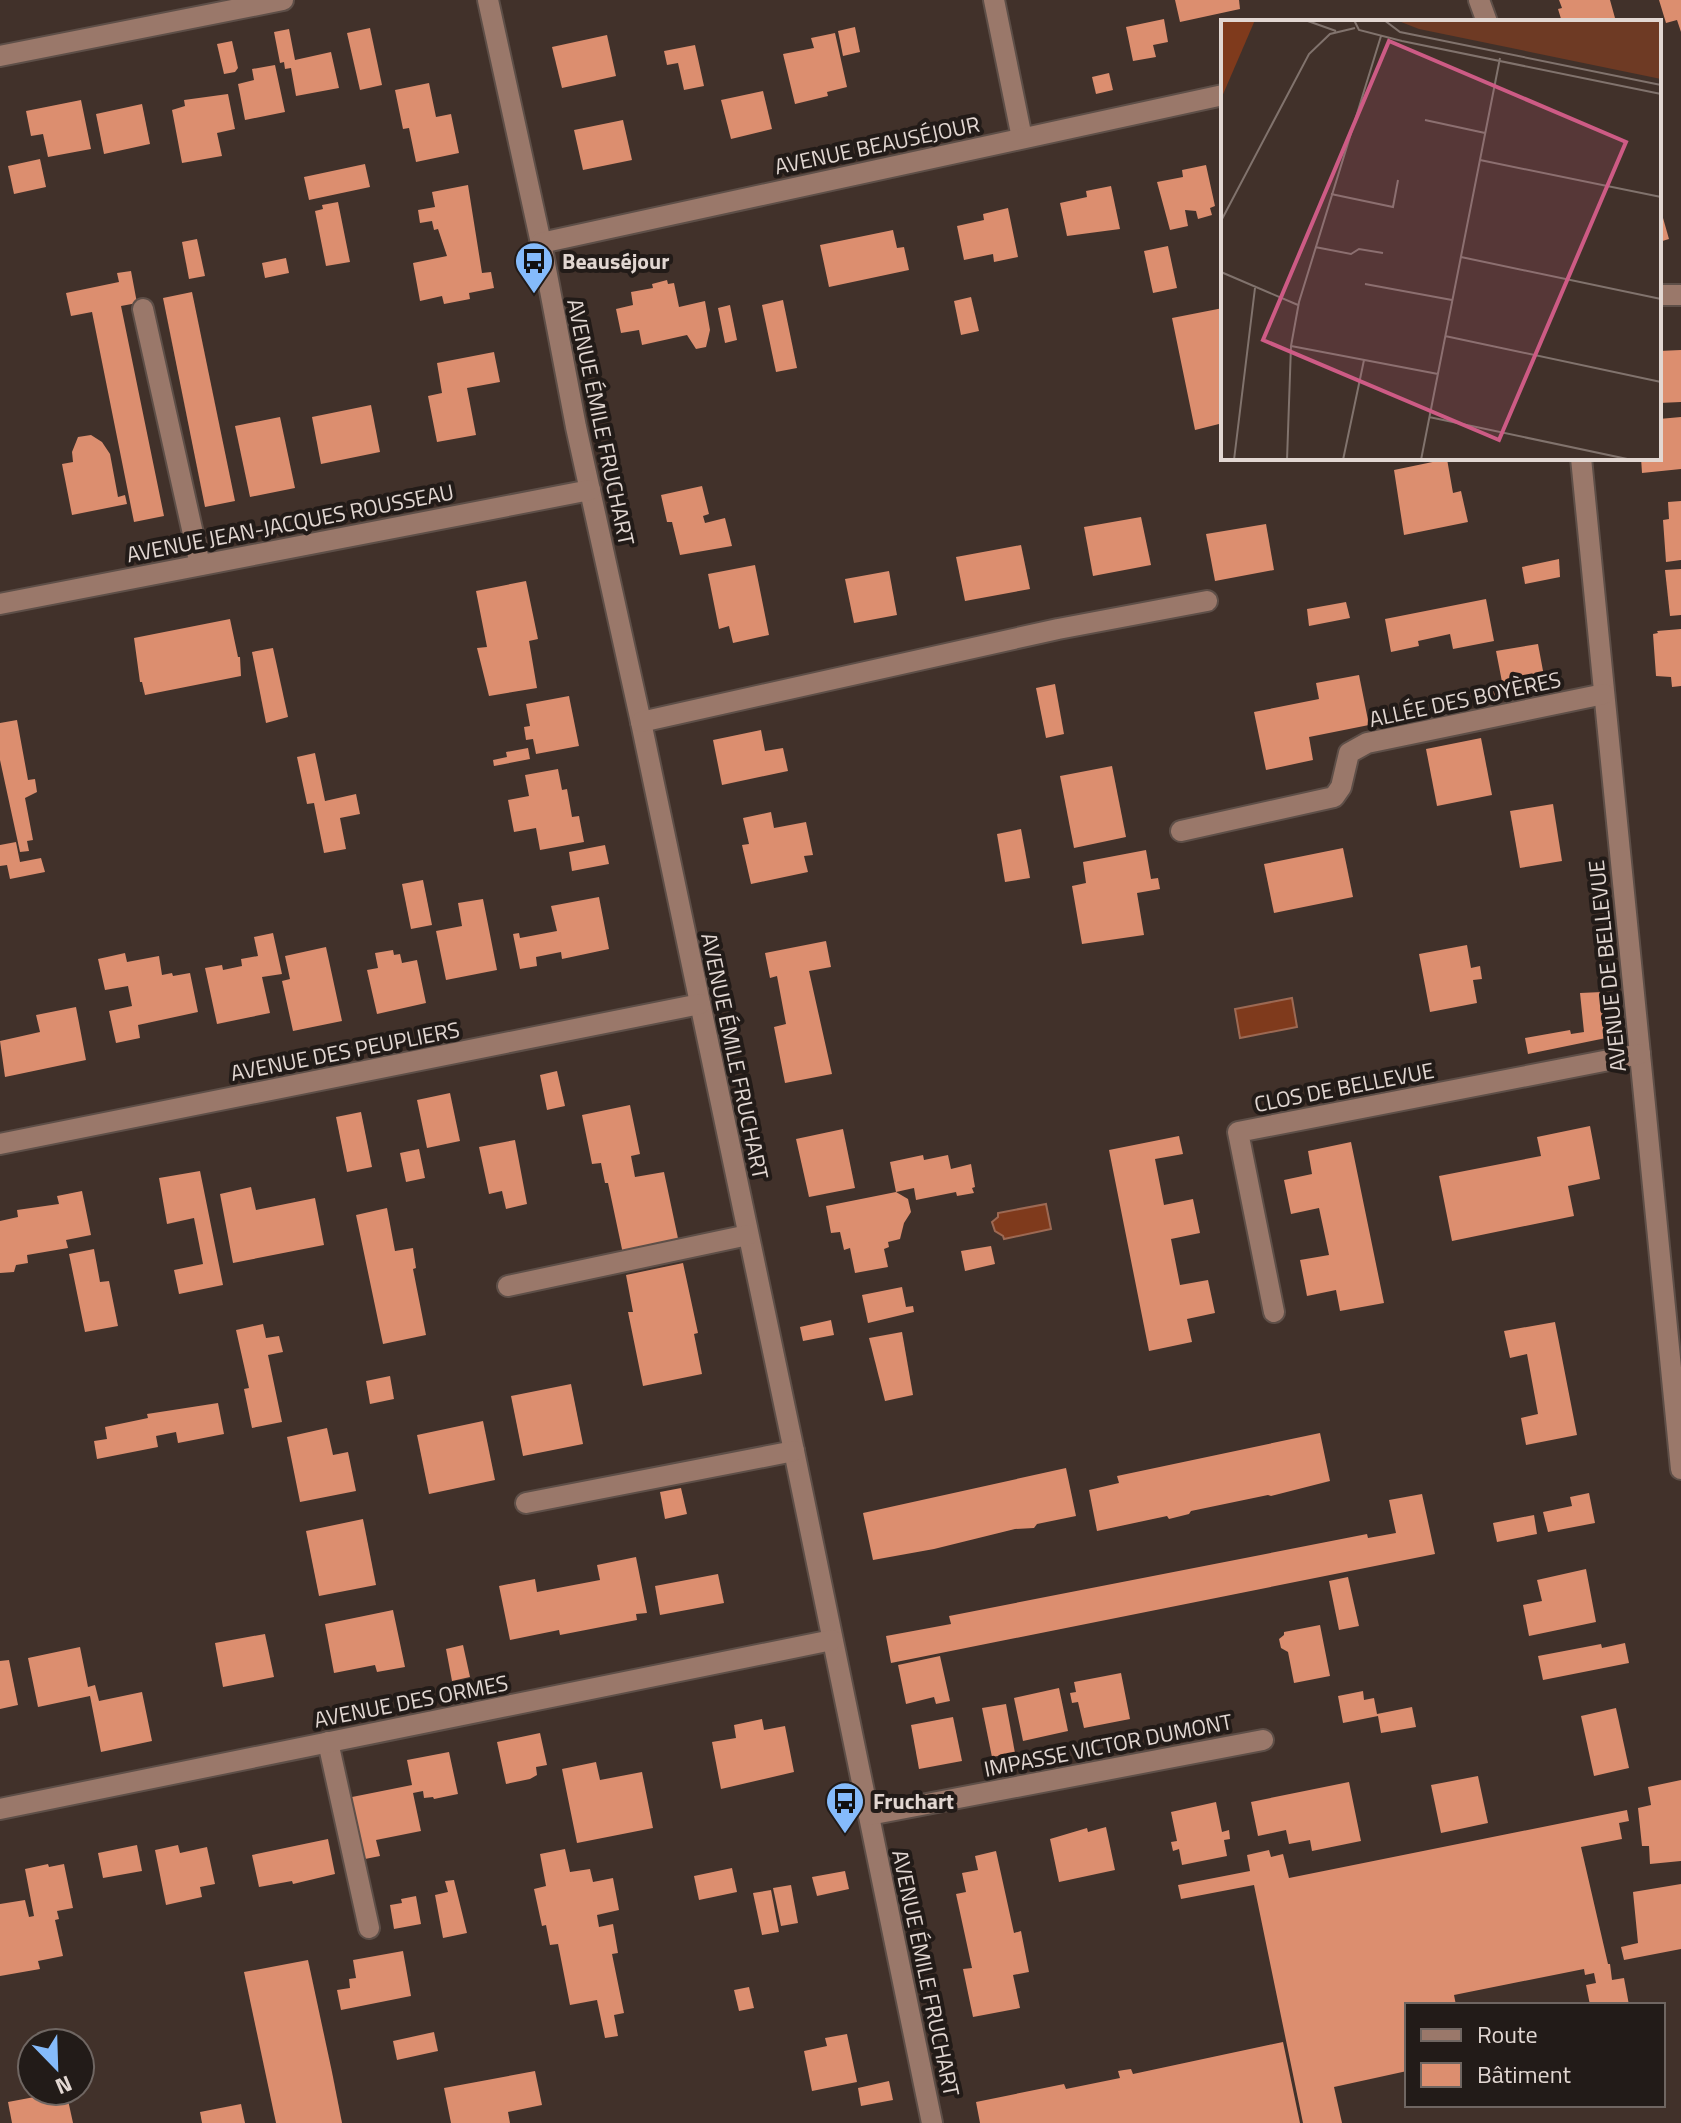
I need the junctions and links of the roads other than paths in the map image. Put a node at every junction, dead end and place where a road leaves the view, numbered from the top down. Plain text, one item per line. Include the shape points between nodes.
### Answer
1 (283, 0) edge
2 (488, 0) edge
3 (994, 0) edge
4 (1479, 0) edge
5 (1486, 20) edge
6 (0, 56) edge
7 (1221, 95) edge
8 (1022, 138) junction
9 (541, 243) junction
10 (143, 309) dead end
11 (1581, 460) edge
12 (590, 490) junction
13 (200, 565) junction
14 (1207, 601) dead end
15 (0, 604) edge
16 (1604, 694) junction
17 (641, 722) junction
18 (1181, 831) dead end
19 (700, 1004) junction
20 (1640, 1054) junction
21 (0, 1144) edge
22 (748, 1235) junction
23 (508, 1286) dead end
24 (1274, 1312) dead end
25 (794, 1451) junction
26 (1681, 1469) edge
27 (526, 1503) dead end
28 (832, 1640) junction
29 (1263, 1740) dead end
30 (328, 1742) junction
31 (0, 1809) edge
32 (869, 1815) junction
33 (369, 1928) dead end
34 (932, 2123) edge

1 - 6 street
2 - 9 street, AVENUE ÉMILE FRUCHART
3 - 8 street
4 - 5 street
7 - 8 street, AVENUE BEAUSÉJOUR
8 - 9 street, AVENUE BEAUSÉJOUR
9 - 12 street, AVENUE ÉMILE FRUCHART
10 - 13 street
11 - 16 street, AVENUE DE BELLEVUE
12 - 13 street, AVENUE JEAN-JACQUES ROUSSEAU
12 - 17 street, AVENUE ÉMILE FRUCHART
13 - 15 street, AVENUE JEAN-JACQUES ROUSSEAU
14 - 17 street
16 - 18 street, ALLÉE DES BOYÈRES via 1367,743 1349,753 1334,797
16 - 20 street, AVENUE DE BELLEVUE
17 - 19 street, AVENUE ÉMILE FRUCHART
19 - 21 street, AVENUE DES PEUPLIERS
19 - 22 street, AVENUE ÉMILE FRUCHART
20 - 24 street, CLOS DE BELLEVUE via 1238,1132
20 - 26 street, AVENUE DE BELLEVUE
22 - 23 street
22 - 25 street, AVENUE ÉMILE FRUCHART
25 - 27 street
25 - 28 street, AVENUE ÉMILE FRUCHART
28 - 30 street, AVENUE DES ORMES
28 - 32 street, AVENUE ÉMILE FRUCHART
29 - 32 street, IMPASSE VICTOR DUMONT
30 - 31 street, AVENUE DES ORMES
30 - 33 street
32 - 34 street, AVENUE ÉMILE FRUCHART

